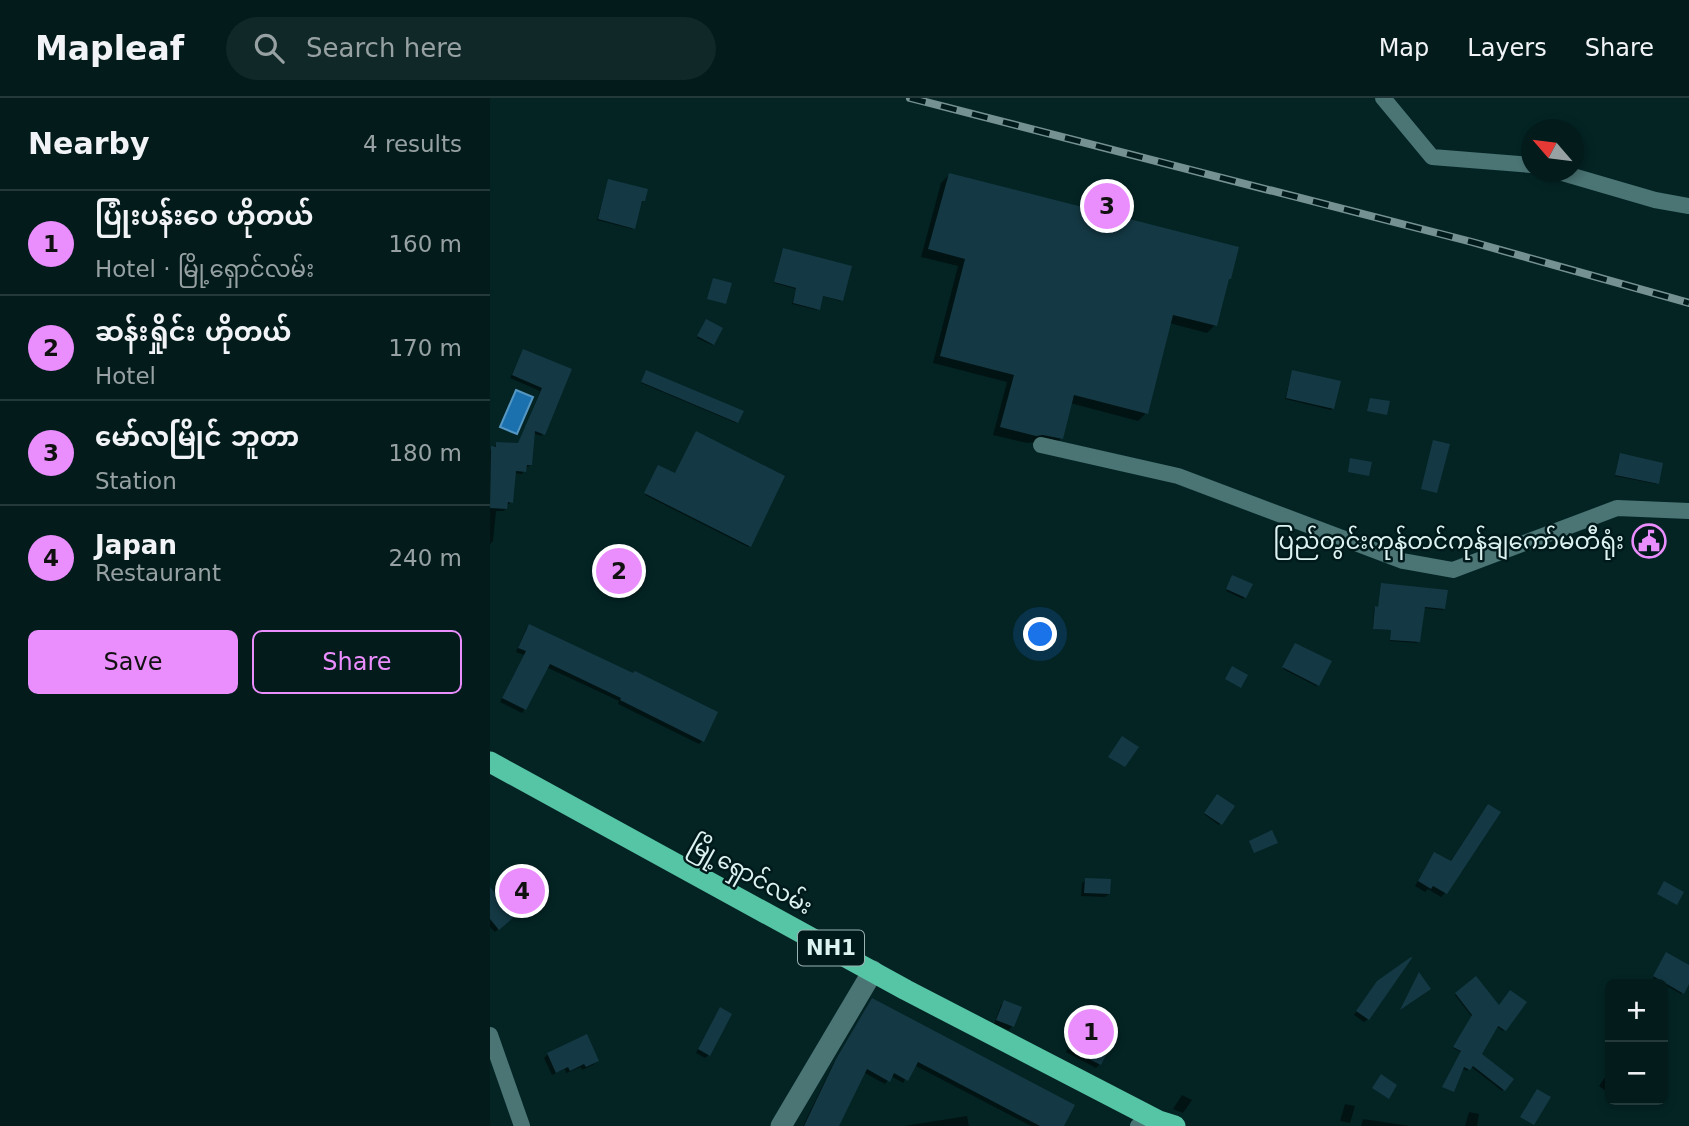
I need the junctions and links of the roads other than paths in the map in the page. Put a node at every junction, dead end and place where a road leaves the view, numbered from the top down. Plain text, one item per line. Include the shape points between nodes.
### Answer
1 (1383, 98) edge
2 (1521, 164) edge
3 (1584, 179) edge
4 (1689, 206) edge
5 (1041, 445) dead end
6 (1689, 511) edge
7 (490, 762) edge
8 (873, 971) junction
9 (490, 1035) edge
10 (1167, 1124) edge
11 (522, 1126) edge
12 (781, 1126) edge
13 (1138, 1126) edge

1 - 2 street via 1432,157
3 - 4 street
5 - 6 street via 1178,476 1403,562 1453,570 1617,509
7 - 8 highway, မြို့ရှောင်လမ်း / NH1
8 - 10 highway, မြို့ရှောင်လမ်း / NH1
8 - 12 main road
9 - 11 street
10 - 13 street

